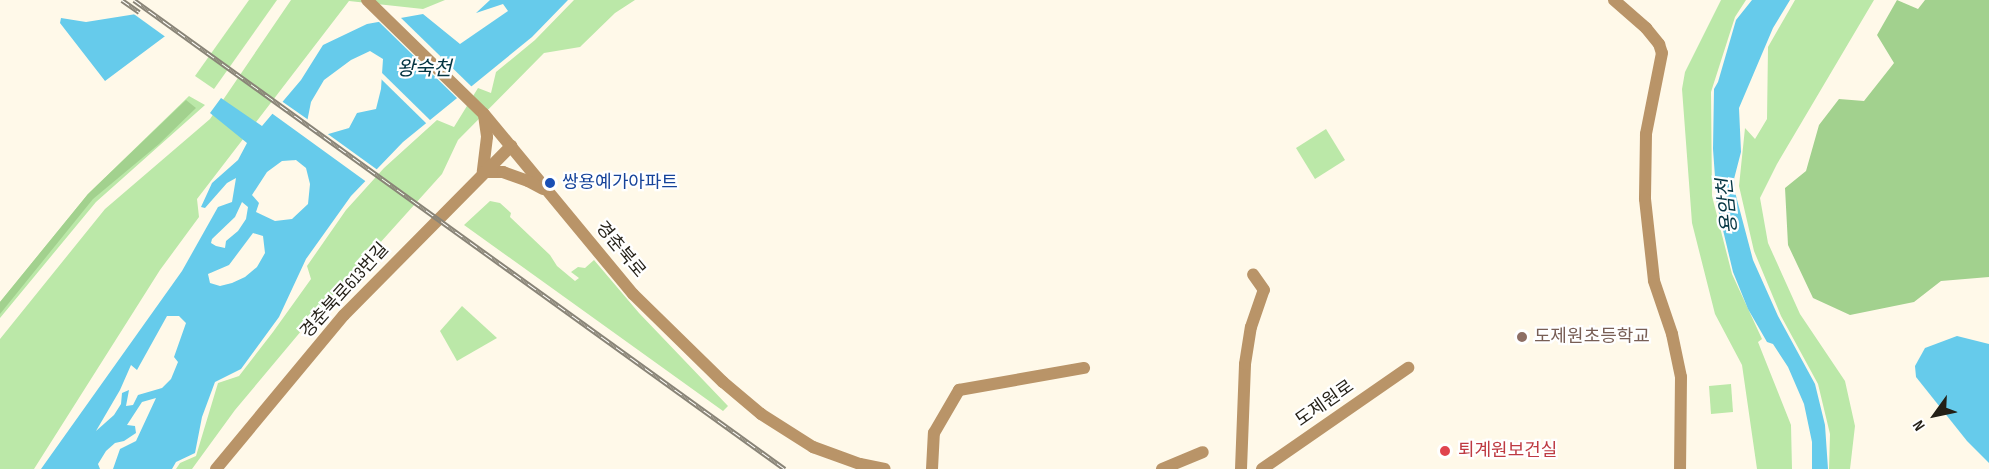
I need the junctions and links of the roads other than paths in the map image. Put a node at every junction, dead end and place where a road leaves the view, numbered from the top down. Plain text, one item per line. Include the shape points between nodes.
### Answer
1 (368, 0) edge
2 (1614, 0) edge
3 (484, 114) junction
4 (511, 146) junction
5 (483, 172) junction
6 (550, 194) junction
7 (1253, 274) dead end
8 (1084, 368) dead end
9 (1408, 368) dead end
10 (1203, 452) dead end
11 (216, 469) edge
12 (885, 469) edge
13 (932, 469) edge
14 (1162, 469) edge
15 (1240, 469) edge
16 (1262, 469) edge
17 (1680, 469) edge

1 - 3 street, 경춘북로
2 - 17 street via 1646,28 1662,53 1646,134 1645,199 1654,281 1672,334 1680,377
3 - 4 street, 경춘북로
3 - 5 street
4 - 5 street, 경춘북로613번길
4 - 6 street, 경춘북로
5 - 6 street via 503,172
5 - 11 street, 경춘북로613번길 via 345,315
6 - 12 street, 경춘북로 via 633,294 761,414 813,447
7 - 15 street via 1264,290 1251,327 1245,364
8 - 13 street via 959,390 934,433
9 - 16 street, 도제원로
10 - 14 street

